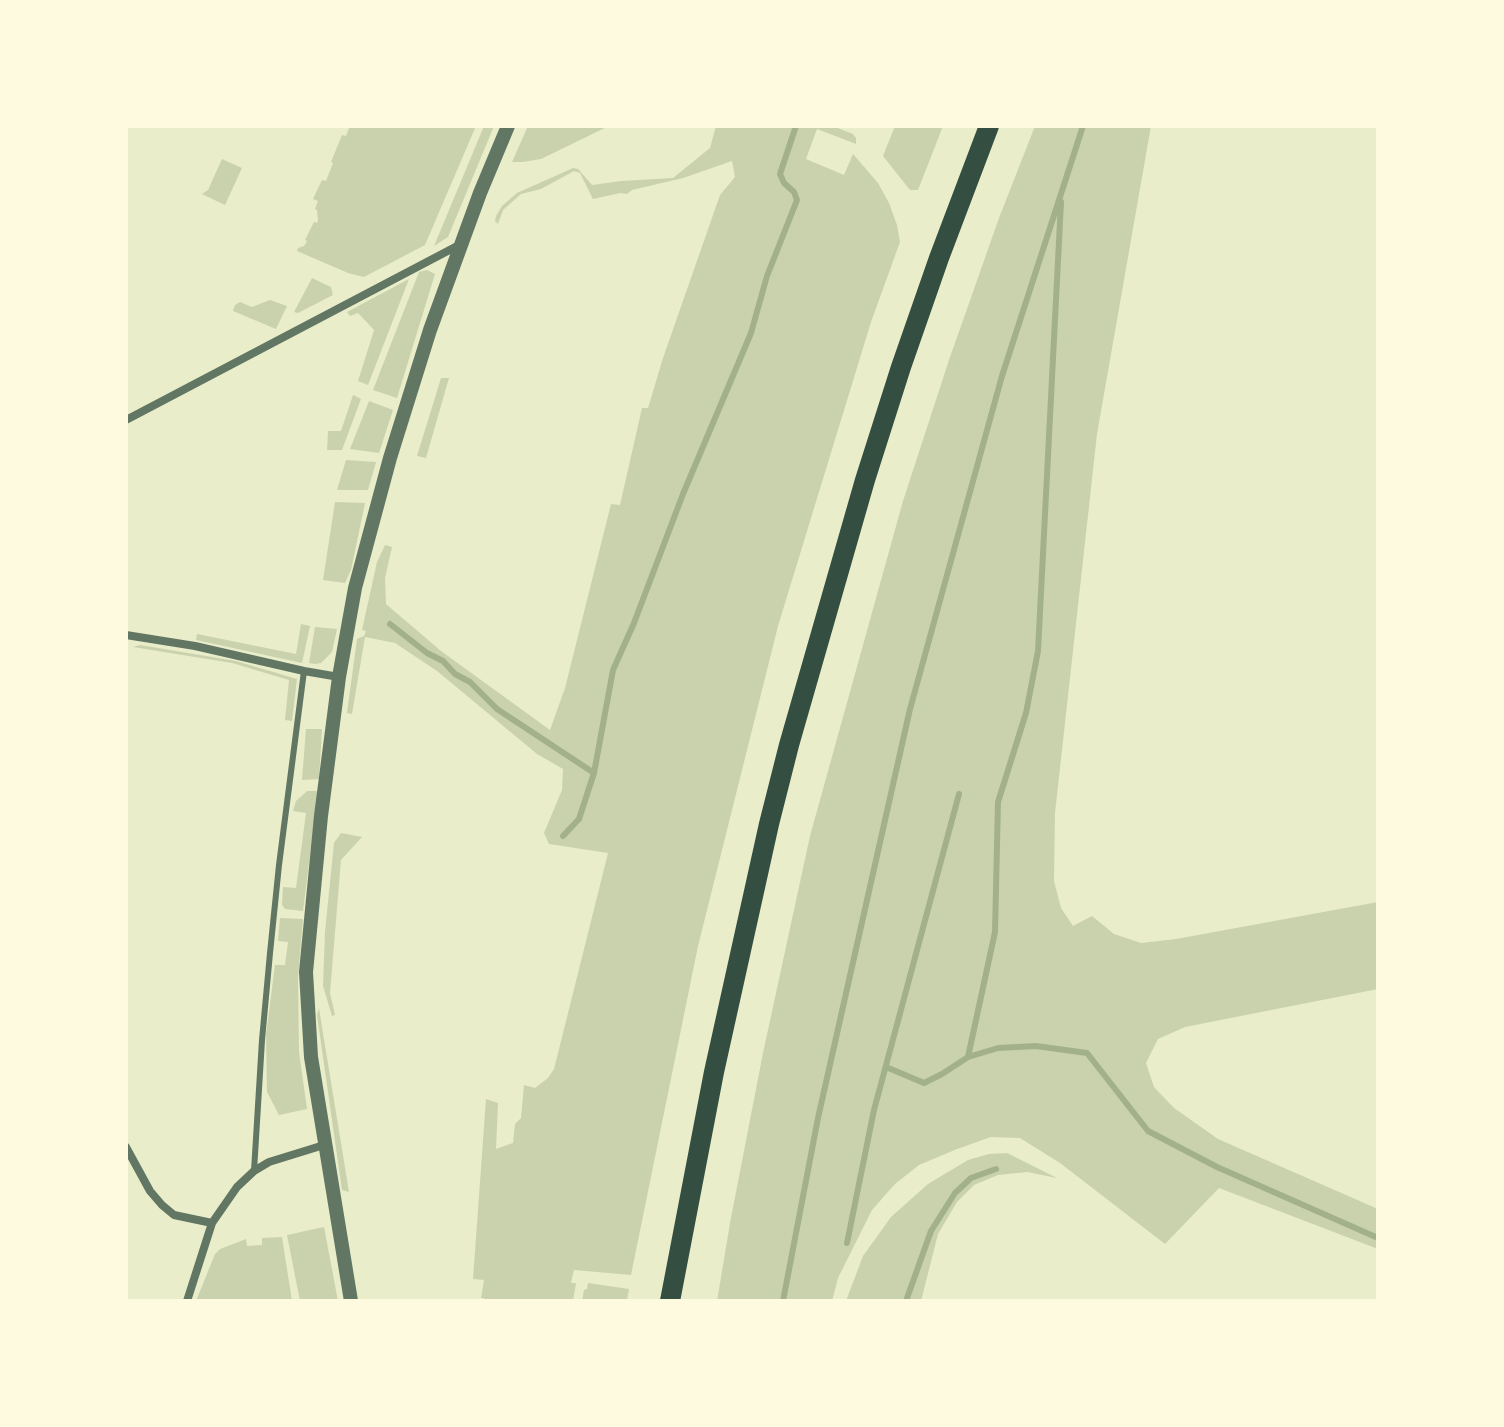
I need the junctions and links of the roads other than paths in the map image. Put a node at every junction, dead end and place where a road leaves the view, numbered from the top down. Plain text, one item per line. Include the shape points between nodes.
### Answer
1 (508, 126) edge
2 (989, 126) edge
3 (461, 244) junction
4 (126, 420) edge
5 (126, 635) edge
6 (304, 671) junction
7 (339, 677) junction
8 (324, 1145) junction
9 (126, 1147) edge
10 (254, 1171) junction
11 (212, 1223) junction
12 (187, 1301) edge
13 (351, 1301) edge
14 (670, 1301) edge

1 - 3 street
2 - 14 highway via 901,367 789,745 721,1041
3 - 4 street
3 - 7 street via 367,537
5 - 6 street
6 - 7 street
6 - 10 lane via 270,953
7 - 8 street via 306,972
8 - 10 street
8 - 13 street
9 - 11 street via 162,1205 174,1215
10 - 11 street
11 - 12 street

